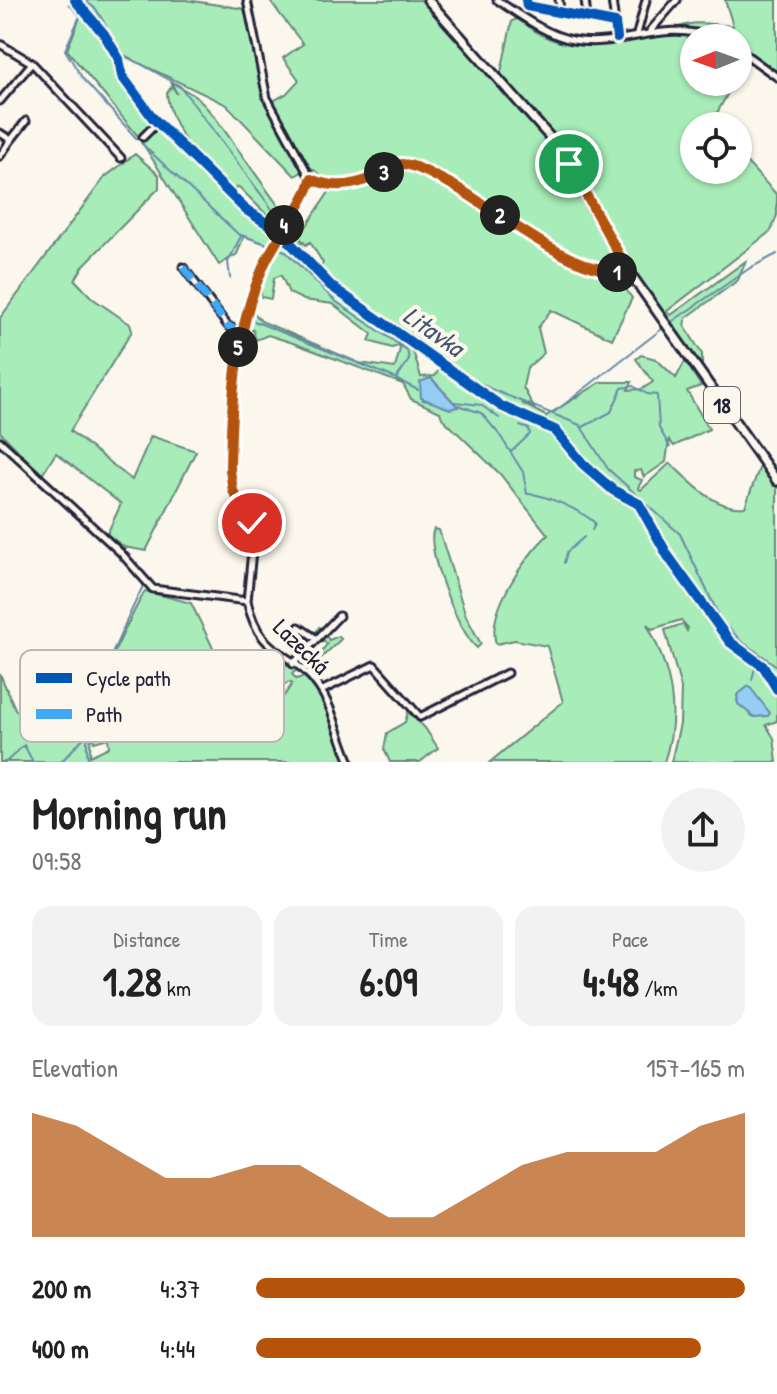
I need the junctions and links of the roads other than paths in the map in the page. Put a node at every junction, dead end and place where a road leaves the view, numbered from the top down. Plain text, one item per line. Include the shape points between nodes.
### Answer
1 (247, 0) edge
2 (428, 0) edge
3 (497, 0) edge
4 (559, 0) edge
5 (585, 0) edge
6 (612, 0) edge
7 (646, 0) edge
8 (677, 0) edge
9 (527, 3) edge
10 (560, 12) junction
11 (523, 14) junction
12 (587, 17) junction
13 (615, 23) junction
14 (680, 30) edge
15 (649, 32) junction
16 (637, 34) junction
17 (617, 38) junction
18 (0, 44) edge
19 (752, 59) edge
20 (32, 63) junction
21 (777, 77) edge
22 (0, 101) edge
23 (26, 121) dead end
24 (158, 122) dead end
25 (0, 133) edge
26 (143, 137) dead end
27 (11, 140) junction
28 (0, 156) edge
29 (121, 158) dead end
30 (311, 179) junction
31 (281, 230) junction
32 (183, 267) dead end
33 (627, 269) junction
34 (389, 328) dead end
35 (240, 332) junction
36 (0, 441) edge
37 (777, 481) edge
38 (247, 601) junction
39 (339, 616) dead end
40 (299, 627) dead end
41 (317, 639) junction
42 (277, 650) edge
43 (284, 656) edge
44 (293, 664) junction
45 (507, 673) dead end
46 (321, 691) junction
47 (350, 762) edge

1 - 30 street via 267,98
2 - 33 main road, 18 via 556,144
3 - 11 street
4 - 10 street
5 - 12 street
6 - 13 street
7 - 16 street
8 - 15 street
9 - 10 street
9 - 11 street
10 - 12 street
11 - 17 street via 573,40
12 - 13 street
13 - 17 street
14 - 15 street
15 - 16 street
16 - 17 street
18 - 20 street
19 - 21 street
20 - 22 street
20 - 29 street
23 - 27 street
24 - 26 street
25 - 27 street
27 - 28 street
30 - 31 street
30 - 33 street via 336,187 407,165 447,182 568,256 607,272
31 - 34 street via 331,286
31 - 35 street via 245,308
32 - 35 street via 228,326
33 - 37 main road, 18
35 - 38 street via 230,470 233,491 254,531
36 - 38 street via 153,589
38 - 42 street, Lazecká via 263,638
39 - 41 street
40 - 41 street
41 - 44 street
43 - 44 street, Lazecká
44 - 46 street, Lazecká
45 - 46 street via 420,717 374,665
46 - 47 street, Lazecká

